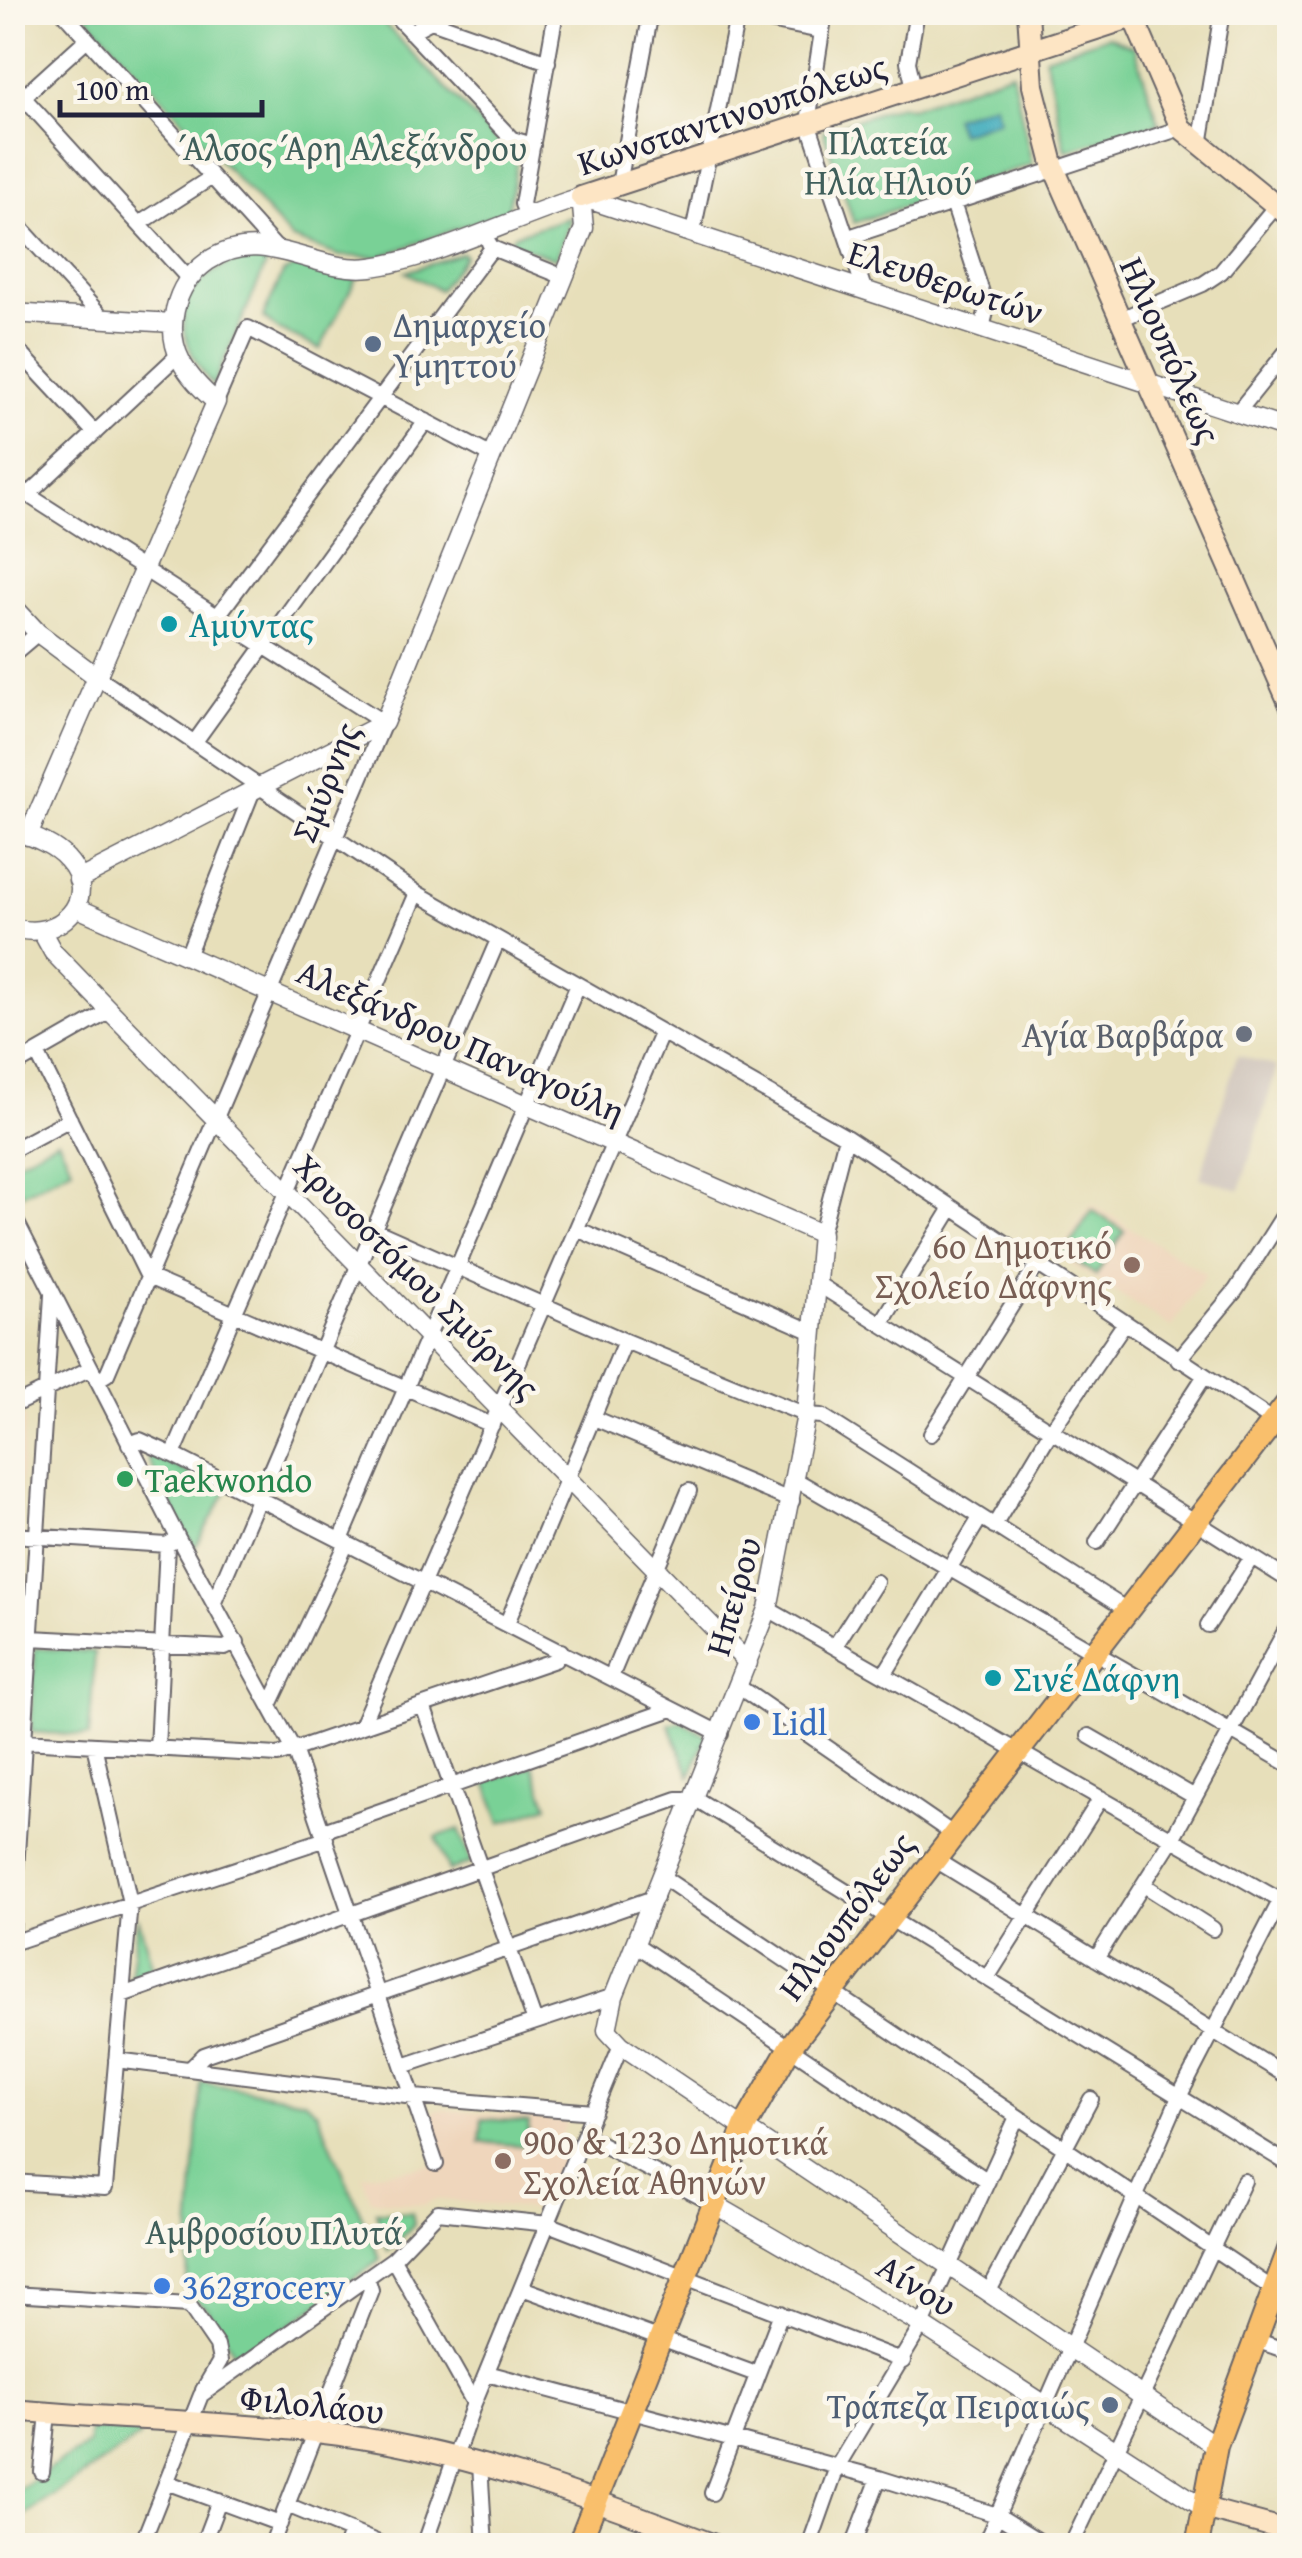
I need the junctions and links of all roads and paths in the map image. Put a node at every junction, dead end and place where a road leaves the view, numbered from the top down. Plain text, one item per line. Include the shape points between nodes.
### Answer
1 (63, 12) edge
2 (392, 12) edge
3 (556, 12) edge
4 (650, 12) edge
5 (825, 12) edge
6 (917, 12) edge
7 (1028, 12) edge
8 (1222, 12) edge
9 (733, 13) edge
10 (1131, 16) edge
11 (822, 31) junction
12 (410, 32) junction
13 (87, 39) junction
14 (1029, 51) junction
15 (548, 62) junction
16 (12, 84) edge
17 (914, 88) junction
18 (18, 102) edge
19 (808, 122) junction
20 (1181, 128) junction
21 (533, 145) junction
22 (1200, 146) junction
23 (712, 154) junction
24 (1054, 168) junction
25 (212, 177) junction
26 (619, 184) junction
27 (582, 197) junction
28 (1286, 197) edge
29 (954, 202) junction
30 (527, 215) junction
31 (12, 218) edge
32 (139, 224) junction
33 (693, 232) junction
34 (849, 237) junction
35 (488, 239) junction
36 (276, 248) junction
37 (564, 277) junction
38 (188, 278) junction
39 (864, 289) junction
40 (12, 313) edge
41 (103, 318) junction
42 (1118, 320) junction
43 (172, 323) junction
44 (982, 328) junction
45 (12, 344) edge
46 (1290, 346) edge
47 (177, 356) junction
48 (1146, 383) junction
49 (382, 398) junction
50 (216, 402) junction
51 (1237, 413) junction
52 (426, 422) junction
53 (1290, 430) edge
54 (95, 433) junction
55 (492, 456) junction
56 (12, 479) edge
57 (28, 495) junction
58 (142, 572) junction
59 (12, 605) edge
60 (216, 618) junction
61 (38, 633) junction
62 (263, 648) junction
63 (12, 655) edge
64 (1283, 664) edge
65 (97, 677) junction
66 (1290, 705) edge
67 (384, 723) junction
68 (194, 743) junction
69 (255, 785) junction
70 (20, 833) edge
71 (336, 841) junction
72 (78, 880) junction
73 (417, 893) junction
74 (75, 907) junction
75 (12, 926) edge
76 (42, 932) junction
77 (498, 940) junction
78 (186, 956) junction
79 (578, 988) junction
80 (271, 993) junction
81 (110, 1011) junction
82 (358, 1031) junction
83 (661, 1034) junction
84 (37, 1053) junction
85 (12, 1066) edge
86 (444, 1068) junction
87 (527, 1105) junction
88 (70, 1119) junction
89 (216, 1119) junction
90 (846, 1137) junction
91 (614, 1143) junction
92 (12, 1150) edge
93 (286, 1190) junction
94 (1290, 1205) edge
95 (952, 1208) junction
96 (13, 1214) edge
97 (374, 1230) junction
98 (576, 1230) junction
99 (821, 1234) junction
100 (360, 1264) junction
101 (1037, 1265) junction
102 (458, 1268) junction
103 (148, 1277) junction
104 (816, 1283) junction
105 (52, 1294) junction
106 (544, 1306) junction
107 (232, 1313) junction
108 (881, 1324) junction
109 (1124, 1324) junction
110 (813, 1332) junction
111 (429, 1335) junction
112 (625, 1341) junction
113 (322, 1352) junction
114 (1178, 1360) junction
115 (94, 1374) junction
116 (1204, 1377) junction
117 (966, 1378) junction
118 (406, 1388) junction
119 (46, 1393) junction
120 (1290, 1400) edge
121 (12, 1406) edge
122 (500, 1407) junction
123 (806, 1415) junction
124 (594, 1418) junction
125 (492, 1425) junction
126 (1281, 1426) edge
127 (1051, 1431) junction
128 (931, 1434) dead end
129 (129, 1444) junction
130 (173, 1456) junction
131 (571, 1478) junction
132 (796, 1480) junction
133 (1133, 1483) junction
134 (689, 1491) dead end
135 (259, 1498) junction
136 (792, 1501) junction
137 (987, 1522) junction
138 (1196, 1522) junction
139 (12, 1536) edge
140 (37, 1538) junction
141 (173, 1542) junction
142 (344, 1542) junction
143 (1097, 1542) dead end
144 (1252, 1557) junction
145 (658, 1566) junction
146 (950, 1569) junction
147 (1290, 1581) edge
148 (425, 1582) junction
149 (876, 1582) dead end
150 (214, 1602) junction
151 (768, 1608) junction
152 (1126, 1610) junction
153 (1290, 1622) edge
154 (507, 1623) junction
155 (1208, 1625) dead end
156 (31, 1638) junction
157 (236, 1642) junction
158 (834, 1646) junction
159 (162, 1647) junction
160 (561, 1651) junction
161 (1094, 1652) junction
162 (748, 1663) junction
163 (884, 1674) junction
164 (611, 1676) junction
165 (13, 1678) edge
166 (740, 1686) junction
167 (28, 1688) junction
168 (271, 1703) junction
169 (423, 1706) junction
170 (672, 1709) junction
171 (361, 1726) junction
172 (1230, 1731) junction
173 (721, 1734) junction
174 (1090, 1736) dead end
175 (24, 1741) junction
176 (94, 1745) junction
177 (157, 1749) junction
178 (1017, 1750) junction
179 (295, 1752) junction
180 (1290, 1765) edge
181 (454, 1787) junction
182 (1195, 1797) junction
183 (696, 1798) junction
184 (1101, 1798) junction
185 (16, 1818) edge
186 (952, 1834) junction
187 (324, 1835) junction
188 (1172, 1838) junction
189 (934, 1859) junction
190 (482, 1866) junction
191 (664, 1878) junction
192 (1290, 1882) edge
193 (1144, 1885) junction
194 (656, 1897) junction
195 (130, 1903) junction
196 (1285, 1903) edge
197 (350, 1912) junction
198 (1026, 1916) junction
199 (888, 1918) junction
200 (1213, 1929) dead end
201 (12, 1934) edge
202 (12, 1943) edge
203 (635, 1944) junction
204 (510, 1947) junction
205 (1096, 1959) junction
206 (987, 1978) junction
207 (832, 1991) junction
208 (378, 1992) junction
209 (122, 1995) junction
210 (614, 1996) junction
211 (534, 2022) junction
212 (1210, 2030) junction
213 (621, 2045) junction
214 (790, 2048) junction
215 (116, 2060) junction
216 (403, 2066) junction
217 (192, 2067) junction
218 (1290, 2078) edge
219 (1179, 2097) junction
220 (414, 2098) junction
221 (1091, 2100) dead end
222 (594, 2112) junction
223 (1018, 2116) junction
224 (745, 2126) junction
225 (584, 2135) junction
226 (1065, 2149) junction
227 (436, 2164) dead end
228 (1290, 2165) edge
229 (988, 2181) junction
230 (12, 2182) edge
231 (1244, 2182) dead end
232 (1135, 2196) junction
233 (714, 2204) junction
234 (548, 2224) junction
235 (1290, 2246) edge
236 (1213, 2249) junction
237 (393, 2259) junction
238 (952, 2265) junction
239 (686, 2276) junction
240 (367, 2277) junction
241 (522, 2288) junction
242 (1273, 2289) junction
243 (990, 2291) junction
244 (12, 2294) edge
245 (781, 2312) junction
246 (922, 2325) junction
247 (660, 2339) junction
248 (1255, 2340) junction
249 (1070, 2346) junction
250 (1290, 2352) edge
251 (902, 2361) junction
252 (487, 2373) junction
253 (756, 2374) junction
254 (200, 2395) junction
255 (1143, 2396) junction
256 (474, 2403) junction
257 (1044, 2407) junction
258 (12, 2410) edge
259 (632, 2410) junction
260 (48, 2413) junction
261 (188, 2424) junction
262 (316, 2432) junction
263 (732, 2436) junction
264 (1216, 2446) junction
265 (1115, 2454) junction
266 (458, 2458) junction
267 (480, 2464) junction
268 (837, 2466) junction
269 (42, 2472) dead end
270 (879, 2478) junction
271 (166, 2482) junction
272 (712, 2494) dead end
273 (597, 2500) junction
274 (219, 2501) junction
275 (287, 2505) junction
276 (1204, 2508) junction
277 (997, 2515) junction
278 (280, 2524) junction
279 (1290, 2531) edge
280 (348, 2538) edge
281 (693, 2541) edge
282 (141, 2546) edge
283 (202, 2546) edge
284 (271, 2546) edge
285 (386, 2546) edge
286 (424, 2546) edge
287 (486, 2546) edge
288 (578, 2546) edge
289 (717, 2546) edge
290 (809, 2546) edge
291 (853, 2546) edge
292 (984, 2546) edge
293 (1046, 2546) edge
294 (1071, 2546) edge
295 (1198, 2546) edge

1 - 13 street
2 - 12 street
3 - 15 street
4 - 26 street
5 - 11 street
6 - 17 street via 908,62
7 - 14 main road, Ηλιουπόλεως
8 - 22 street
9 - 11 street
9 - 23 street
10 - 14 main road, Κωνσταντινουπόλεως
10 - 20 main road
11 - 19 street
12 - 15 street via 431,21
12 - 21 street via 512,138
13 - 18 street
13 - 25 street
14 - 17 main road, Κωνσταντινουπόλεως
14 - 24 main road, Ηλιουπόλεως
15 - 21 street
16 - 18 street
17 - 19 main road, Κωνσταντινουπόλεως
18 - 32 street
19 - 23 main road, Κωνσταντινουπόλεως
19 - 34 street
20 - 22 main road
20 - 24 street
21 - 30 street via 522,204
22 - 28 main road
23 - 26 main road, Κωνσταντινουπόλεως
23 - 33 street
24 - 29 street
24 - 42 main road, Ηλιουπόλεως
25 - 32 street
25 - 36 street
26 - 27 main road, Κωνσταντινουπόλεως
27 - 30 street, Κωνσταντινουπόλεως
27 - 33 street, Ελευθερωτών
27 - 37 street, Σμύρνης via 584,228
28 - 42 street via 1221,272
29 - 34 street
29 - 44 street via 987,308
30 - 35 street, Κωνσταντινουπόλεως
31 - 41 street
32 - 38 street
33 - 39 street, Ελευθερωτών
34 - 39 street
35 - 36 street, Κωνσταντινουπόλεως via 368,267
35 - 37 street
35 - 49 street
36 - 38 street, Κωνσταντινουπόλεως via 226,251
37 - 55 street, Σμύρνης
38 - 43 street
39 - 44 street, Ελευθερωτών
40 - 41 street
41 - 43 street
42 - 48 main road, Ηλιουπόλεως
43 - 47 street
44 - 48 street, Ελευθερωτών
45 - 54 street
46 - 51 street
47 - 50 street
47 - 54 street
48 - 51 street, Ελευθερωτών
48 - 64 main road, Ηλιουπόλεως
49 - 50 street via 248,328
49 - 52 street
49 - 60 street
50 - 58 street
51 - 53 street, Ελευθερωτών
52 - 55 street
52 - 62 street
54 - 57 street
55 - 67 street, Σμύρνης
56 - 57 street
57 - 58 street
58 - 60 street
58 - 65 street
59 - 61 street
60 - 62 street
61 - 63 street
61 - 65 street
62 - 67 street
62 - 68 street
64 - 66 main road, Ηλιουπόλεως
65 - 68 street
65 - 70 street
67 - 69 street
67 - 71 street, Σμύρνης
68 - 69 street
69 - 71 street
69 - 72 street
69 - 78 street
70 - 72 street via 65,856
71 - 73 street
71 - 80 street, Σμύρνης
72 - 74 street
73 - 77 street
73 - 82 street
74 - 76 street via 57,927
74 - 78 street, Αλεξάνδρου Παναγούλη
75 - 76 street
76 - 81 street, Χρυσοστόμου Σμύρνης
77 - 79 street
77 - 86 street
78 - 80 street, Αλεξάνδρου Παναγούλη
79 - 83 street
79 - 87 street
80 - 82 street, Αλεξάνδρου Παναγούλη
80 - 89 street, Σμύρνης
81 - 84 street
81 - 89 street, Χρυσοστόμου Σμύρνης
82 - 86 street, Αλεξάνδρου Παναγούλη
82 - 93 street
83 - 90 street
83 - 91 street
84 - 85 street
84 - 88 street
86 - 87 street, Αλεξάνδρου Παναγούλη
86 - 97 street
87 - 91 street, Αλεξάνδρου Παναγούλη
87 - 102 street
88 - 92 street
88 - 103 street
89 - 93 street, Χρυσοστόμου Σμύρνης
89 - 103 street, Σμύρνης
90 - 95 street
90 - 99 street, Ηπείρου
91 - 98 street
91 - 99 street, Αλεξάνδρου Παναγούλη
93 - 100 street, Χρυσοστόμου Σμύρνης
93 - 107 street
94 - 114 street via 1236,1290
95 - 101 street
95 - 108 street
96 - 105 street
97 - 100 street
97 - 102 street
98 - 106 street
98 - 110 street
99 - 104 street, Ηπείρου
100 - 111 street, Χρυσοστόμου Σμύρνης
100 - 113 street
101 - 109 street
101 - 117 street
102 - 106 street
102 - 111 street
103 - 107 street
103 - 115 street, Σμύρνης via 107,1374
104 - 108 street
104 - 110 street, Ηπείρου
105 - 115 street
105 - 119 street
106 - 112 street
106 - 122 street
107 - 113 street
107 - 130 street
108 - 117 street
109 - 114 street
109 - 127 street
110 - 123 street, Ηπείρου
111 - 118 street
111 - 122 street, Χρυσοστόμου Σμύρνης
112 - 123 street
112 - 124 street
113 - 118 street
113 - 135 street
114 - 116 street
115 - 119 street
115 - 129 street
116 - 126 street
116 - 133 street
117 - 127 street
117 - 128 street
118 - 125 street
118 - 142 street
119 - 121 street
119 - 140 street
120 - 126 main road, Ηλιουπόλεως
122 - 125 street
122 - 131 street, Χρυσοστόμου Σμύρνης
123 - 132 street, Ηπείρου
123 - 137 street via 822,1416
124 - 131 street
124 - 136 street
125 - 148 street
126 - 138 main road, Ηλιουπόλεως
127 - 133 street
127 - 137 street
129 - 130 street via 140,1440
129 - 141 street
130 - 135 street
131 - 145 street, Χρυσοστόμου Σμύρνης
131 - 154 street
132 - 136 street, Ηπείρου
132 - 146 street
133 - 138 street
133 - 143 street
134 - 145 street
135 - 142 street
135 - 150 street
136 - 151 street, Ηπείρου
137 - 146 street
137 - 152 street
138 - 144 street
138 - 152 main road, Ηλιουπόλεως
139 - 140 street
140 - 141 street
140 - 156 street
141 - 150 street
141 - 159 street
142 - 148 street
142 - 168 street
144 - 147 street
144 - 155 street
145 - 162 street, Χρυσοστόμου Σμύρνης
145 - 164 street
146 - 161 street
146 - 163 street
148 - 154 street
148 - 171 street
149 - 158 street
150 - 157 street
151 - 158 street
151 - 162 street, Ηπείρου
152 - 161 main road, Ηλιουπόλεως
153 - 172 street
154 - 160 street
156 - 159 street
156 - 167 street
157 - 159 street via 224,1648
157 - 168 street
158 - 163 street
159 - 177 street
160 - 164 street
160 - 169 street via 555,1660
161 - 172 street
161 - 178 main road, Ηλιουπόλεως
162 - 166 street, Ηπείρου
163 - 178 street
164 - 170 street
165 - 167 street
166 - 173 street, Ηπείρου
166 - 186 street
167 - 175 street
168 - 179 street
169 - 171 street
169 - 181 street
170 - 173 street
170 - 181 street
171 - 179 street
172 - 180 street
172 - 182 street
173 - 183 street, Ηπείρου
174 - 182 street
175 - 176 street
175 - 185 street
176 - 177 street
176 - 195 street
177 - 179 street
178 - 184 street
178 - 186 main road, Ηλιουπόλεως
179 - 187 street
181 - 187 street
181 - 190 street
182 - 188 street
183 - 190 street via 676,1799
183 - 191 street, Ηπείρου
183 - 199 street
184 - 188 street
184 - 198 street
185 - 201 street
186 - 189 main road, Ηλιουπόλεως
187 - 195 street
187 - 197 street
188 - 193 street
188 - 196 street
189 - 198 street
189 - 199 main road, Ηλιουπόλεως
190 - 197 street
190 - 204 street
191 - 194 street, Ηπείρου
191 - 207 street
192 - 196 street
193 - 200 street
193 - 205 street
194 - 203 street, Ηπείρου
194 - 204 street
195 - 202 street
195 - 209 street
196 - 212 street
197 - 208 street
197 - 209 street
198 - 205 street
198 - 206 street
199 - 206 street
199 - 207 main road, Ηλιουπόλεως
203 - 210 street, Ηπείρου
203 - 214 street
204 - 208 street
204 - 211 street
205 - 212 street
206 - 219 street
207 - 214 main road, Ηλιουπόλεως
207 - 223 street
208 - 216 street
208 - 217 street via 204,2055
209 - 215 street
210 - 211 street
210 - 213 street, Ηπείρου via 606,2026
211 - 216 street
212 - 218 street
212 - 219 street
213 - 222 street
213 - 224 street
214 - 224 main road, Ηλιουπόλεως
214 - 229 street
215 - 217 street
215 - 230 street via 104,2188
216 - 220 street
217 - 220 street
219 - 228 street
219 - 232 street
220 - 222 street
220 - 227 street
221 - 226 street
222 - 225 street
223 - 226 street
223 - 229 street
224 - 233 main road, Ηλιουπόλεως
224 - 238 street
225 - 233 street, Αίνου
225 - 234 street
226 - 232 street
226 - 243 street
229 - 238 street
231 - 236 street
232 - 236 street
232 - 249 street
233 - 239 main road, Ηλιουπόλεως
233 - 246 street, Αίνου
234 - 237 street via 438,2212
234 - 239 street
234 - 241 street
235 - 242 main road
236 - 242 street
236 - 255 street
237 - 240 street
237 - 256 street
238 - 243 street
238 - 246 street
239 - 245 street
239 - 247 main road, Ηλιουπόλεως
240 - 254 street
240 - 262 street via 371,2290
241 - 247 street
241 - 252 street
242 - 248 main road
243 - 249 street
244 - 254 street via 192,2308 218,2346 220,2362
245 - 251 street
245 - 253 street
246 - 251 street
246 - 257 street, Αίνου
247 - 253 street
247 - 259 main road, Ηλιουπόλεως
248 - 250 street
248 - 264 main road
249 - 255 street
249 - 257 street
251 - 268 street
252 - 256 street
252 - 259 street
253 - 263 street
254 - 261 street
255 - 264 street
255 - 265 street
256 - 266 street
257 - 265 street, Αίνου
257 - 277 street
258 - 260 main road, Φιλολάου
259 - 263 street
259 - 273 main road, Ηλιουπόλεως
260 - 261 main road, Φιλολάου
260 - 269 street
261 - 262 main road, Φιλολάου
261 - 271 street
262 - 266 main road, Φιλολάου
262 - 275 street
263 - 268 street
263 - 272 street
264 - 276 main road
265 - 276 street, Αίνου
265 - 294 street
266 - 267 main road, Φιλολάου
266 - 286 street
267 - 273 main road, Φιλολάου
267 - 287 street
268 - 270 street
268 - 290 street
270 - 277 street
270 - 291 street
271 - 274 street
271 - 282 street
273 - 281 main road, Φιλολάου
273 - 288 main road, Ηλιουπόλεως
274 - 278 street
274 - 283 street
275 - 278 street
275 - 280 street
276 - 279 main road
276 - 295 main road
277 - 292 street
277 - 293 street
278 - 284 street
280 - 285 street
281 - 289 main road, Φιλολάου

